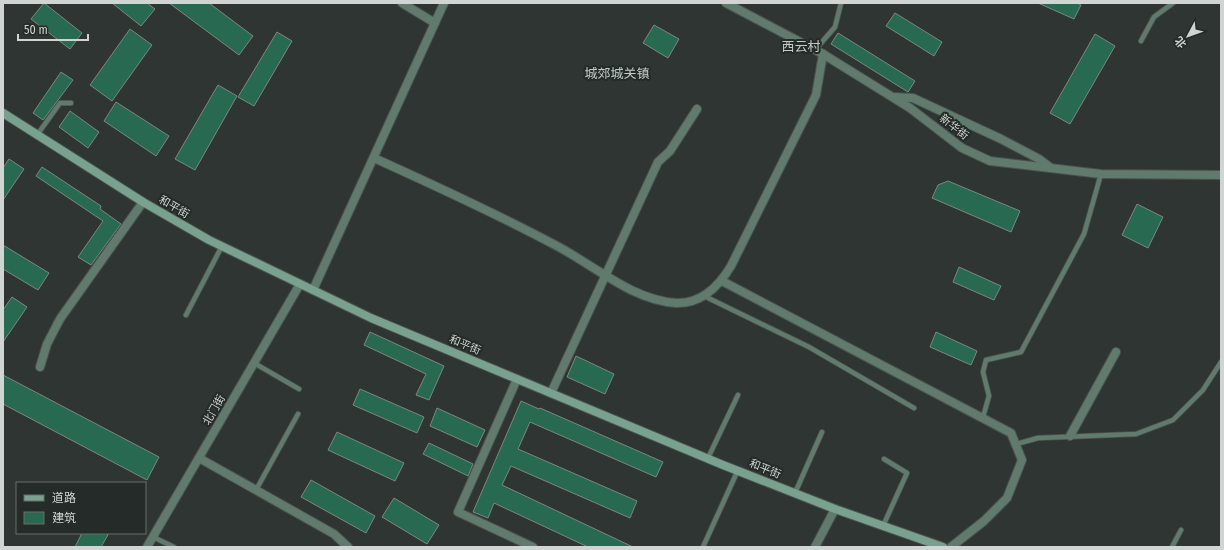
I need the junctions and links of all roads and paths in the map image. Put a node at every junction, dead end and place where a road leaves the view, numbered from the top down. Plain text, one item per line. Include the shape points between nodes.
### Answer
1 (402, 3) edge
2 (444, 3) edge
3 (726, 3) edge
4 (840, 3) edge
5 (1173, 3) edge
6 (435, 22) junction
7 (1141, 41) dead end
8 (819, 52) junction
9 (894, 97) junction
10 (71, 103) dead end
11 (697, 109) dead end
12 (3, 113) edge
13 (37, 135) junction
14 (374, 158) junction
15 (1052, 168) junction
16 (1101, 174) junction
17 (1221, 175) edge
18 (144, 202) junction
19 (222, 246) junction
20 (605, 276) junction
21 (722, 281) junction
22 (300, 284) junction
23 (313, 290) junction
24 (704, 296) junction
25 (186, 315) dead end
26 (1116, 352) dead end
27 (1221, 362) edge
28 (254, 363) junction
29 (40, 366) dead end
30 (517, 379) junction
31 (299, 389) dead end
32 (551, 393) junction
33 (738, 395) dead end
34 (914, 408) dead end
35 (298, 414) dead end
36 (983, 418) junction
37 (822, 432) dead end
38 (1070, 436) junction
39 (1016, 444) junction
40 (199, 458) junction
41 (708, 458) junction
42 (884, 459) dead end
43 (738, 470) junction
44 (256, 490) junction
45 (795, 493) junction
46 (835, 509) junction
47 (883, 526) junction
48 (1181, 530) dead end
49 (153, 537) junction
50 (147, 547) edge
51 (174, 547) edge
52 (348, 547) edge
53 (533, 547) edge
54 (703, 547) edge
55 (815, 547) edge
56 (943, 547) edge
57 (951, 547) edge
58 (1172, 547) edge

1 - 6 street
2 - 6 street
3 - 8 street, 新华街
4 - 8 lane via 835,27
5 - 7 lane via 1154,17
6 - 14 street
8 - 9 street, 新华街
8 - 21 street via 816,95
9 - 15 street via 913,98 1001,139
9 - 15 street, 新华街 via 962,148 990,161
10 - 13 lane via 60,103
11 - 20 street via 670,152 658,162
12 - 13 main road, 和平街
13 - 18 main road, 和平街
14 - 20 street via 483,207 568,251
14 - 23 street
15 - 16 street, 新华街
16 - 17 street, 新华街
16 - 36 lane via 1084,234 1021,352 986,360 983,372 989,396
18 - 19 main road, 和平街
18 - 29 street via 60,319 47,344
19 - 22 main road, 和平街
19 - 25 lane
20 - 24 street via 661,301 678,303
20 - 32 street
21 - 24 street
21 - 36 street
22 - 23 main road, 和平街
22 - 28 street, 北门街
23 - 30 main road, 和平街 via 371,318
24 - 34 lane via 809,347
26 - 38 street
27 - 38 lane via 1203,390 1172,420 1136,434
28 - 31 lane
28 - 40 street, 北门街
30 - 32 main road, 和平街
30 - 53 street via 458,512
32 - 41 main road, 和平街
33 - 41 lane
35 - 44 lane
36 - 39 street via 1012,433
37 - 45 lane
38 - 39 lane via 1038,438
39 - 57 street via 1022,460 1006,498 984,521
40 - 44 street
40 - 49 street, 北门街
41 - 43 main road, 和平街
42 - 47 lane via 907,473
43 - 45 main road, 和平街
43 - 54 lane
44 - 52 street via 334,534
45 - 46 main road, 和平街
46 - 47 main road, 和平街
46 - 55 street
47 - 56 main road, 和平街
48 - 58 lane
49 - 50 street, 北门街
49 - 51 lane

